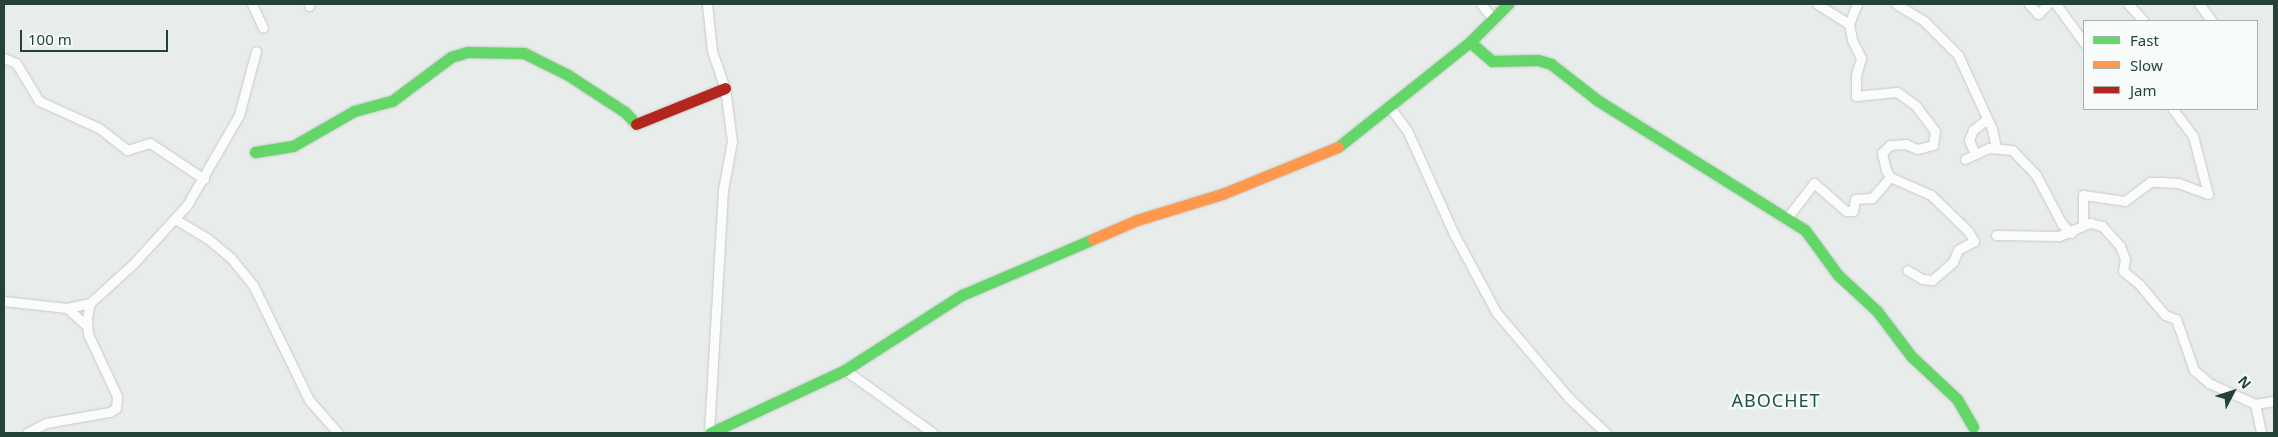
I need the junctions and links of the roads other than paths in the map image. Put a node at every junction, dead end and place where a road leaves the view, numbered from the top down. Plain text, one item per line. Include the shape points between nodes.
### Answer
1 (252, 4) edge
2 (706, 4) edge
3 (1481, 4) edge
4 (1508, 4) edge
5 (1817, 4) edge
6 (1857, 4) edge
7 (1896, 4) edge
8 (2029, 4) edge
9 (2048, 4) edge
10 (2056, 4) edge
11 (2128, 4) edge
12 (2200, 4) edge
13 (1493, 19) junction
14 (2143, 20) edge
15 (2211, 20) edge
16 (1849, 24) junction
17 (263, 28) dead end
18 (1470, 42) junction
19 (2083, 42) edge
20 (256, 51) dead end
21 (4, 58) edge
22 (725, 88) junction
23 (1392, 108) junction
24 (2176, 110) edge
25 (1986, 120) junction
26 (1996, 148) junction
27 (255, 152) dead end
28 (1975, 154) junction
29 (1965, 159) dead end
30 (1890, 177) junction
31 (204, 179) junction
32 (1786, 218) junction
33 (175, 219) junction
34 (2083, 225) junction
35 (2071, 233) junction
36 (1996, 235) dead end
37 (1907, 270) dead end
38 (4, 301) edge
39 (90, 302) junction
40 (67, 308) junction
41 (87, 326) junction
42 (845, 370) junction
43 (2274, 401) edge
44 (2255, 404) junction
45 (1973, 427) dead end
46 (27, 433) edge
47 (338, 433) edge
48 (709, 433) edge
49 (933, 433) edge
50 (1606, 433) edge
51 (2261, 433) edge

1 - 17 street
2 - 22 street via 712,51
3 - 13 street
4 - 13 street
5 - 16 street
6 - 16 street
7 - 25 street via 1924,21 1958,56
8 - 9 street via 2038,14
10 - 19 street
11 - 14 street
12 - 15 street
13 - 18 street
16 - 30 street via 1861,58 1856,76 1856,96 1897,92 1916,106 1935,131 1933,144 1917,149 1906,144 1890,146 1882,153
18 - 23 street
18 - 32 street via 1492,61 1538,60 1551,64 1597,100
20 - 31 street via 245,100
21 - 31 street via 16,64 39,101 99,128 127,150 150,143
22 - 27 street via 636,124 625,112 524,53 467,52 451,57 392,101 354,112 293,146
22 - 48 street via 732,141 723,190
23 - 42 street via 1336,148 1222,194 1137,220 962,295
23 - 50 street via 1408,130 1453,232 1496,312 1562,391
24 - 34 street via 2193,136 2208,194 2178,183 2150,182 2125,201 2083,195
25 - 26 street via 1992,129
25 - 28 street via 1972,130 1970,140
26 - 28 street
26 - 35 street via 2012,150 2036,175 2062,224
28 - 29 street
30 - 32 street via 1872,198 1855,199 1853,211 1846,211 1814,183
30 - 37 street via 1931,195 1974,241 1958,250 1953,262 1932,280 1922,279
31 - 33 street
32 - 45 street via 1816,241 1838,275 1860,292 1911,356 1957,399
33 - 39 street via 133,264
33 - 47 street via 207,238 231,258 253,285 309,400
34 - 35 street
34 - 44 street via 2102,226 2112,235 2125,259 2123,271 2139,284 2165,315 2176,319 2194,370 2209,383
35 - 36 street via 2030,237
38 - 40 street
39 - 40 street
39 - 41 street
40 - 41 street
41 - 46 street via 117,396 116,408 110,412 46,423
42 - 48 street
42 - 49 street
43 - 44 street
44 - 51 street

